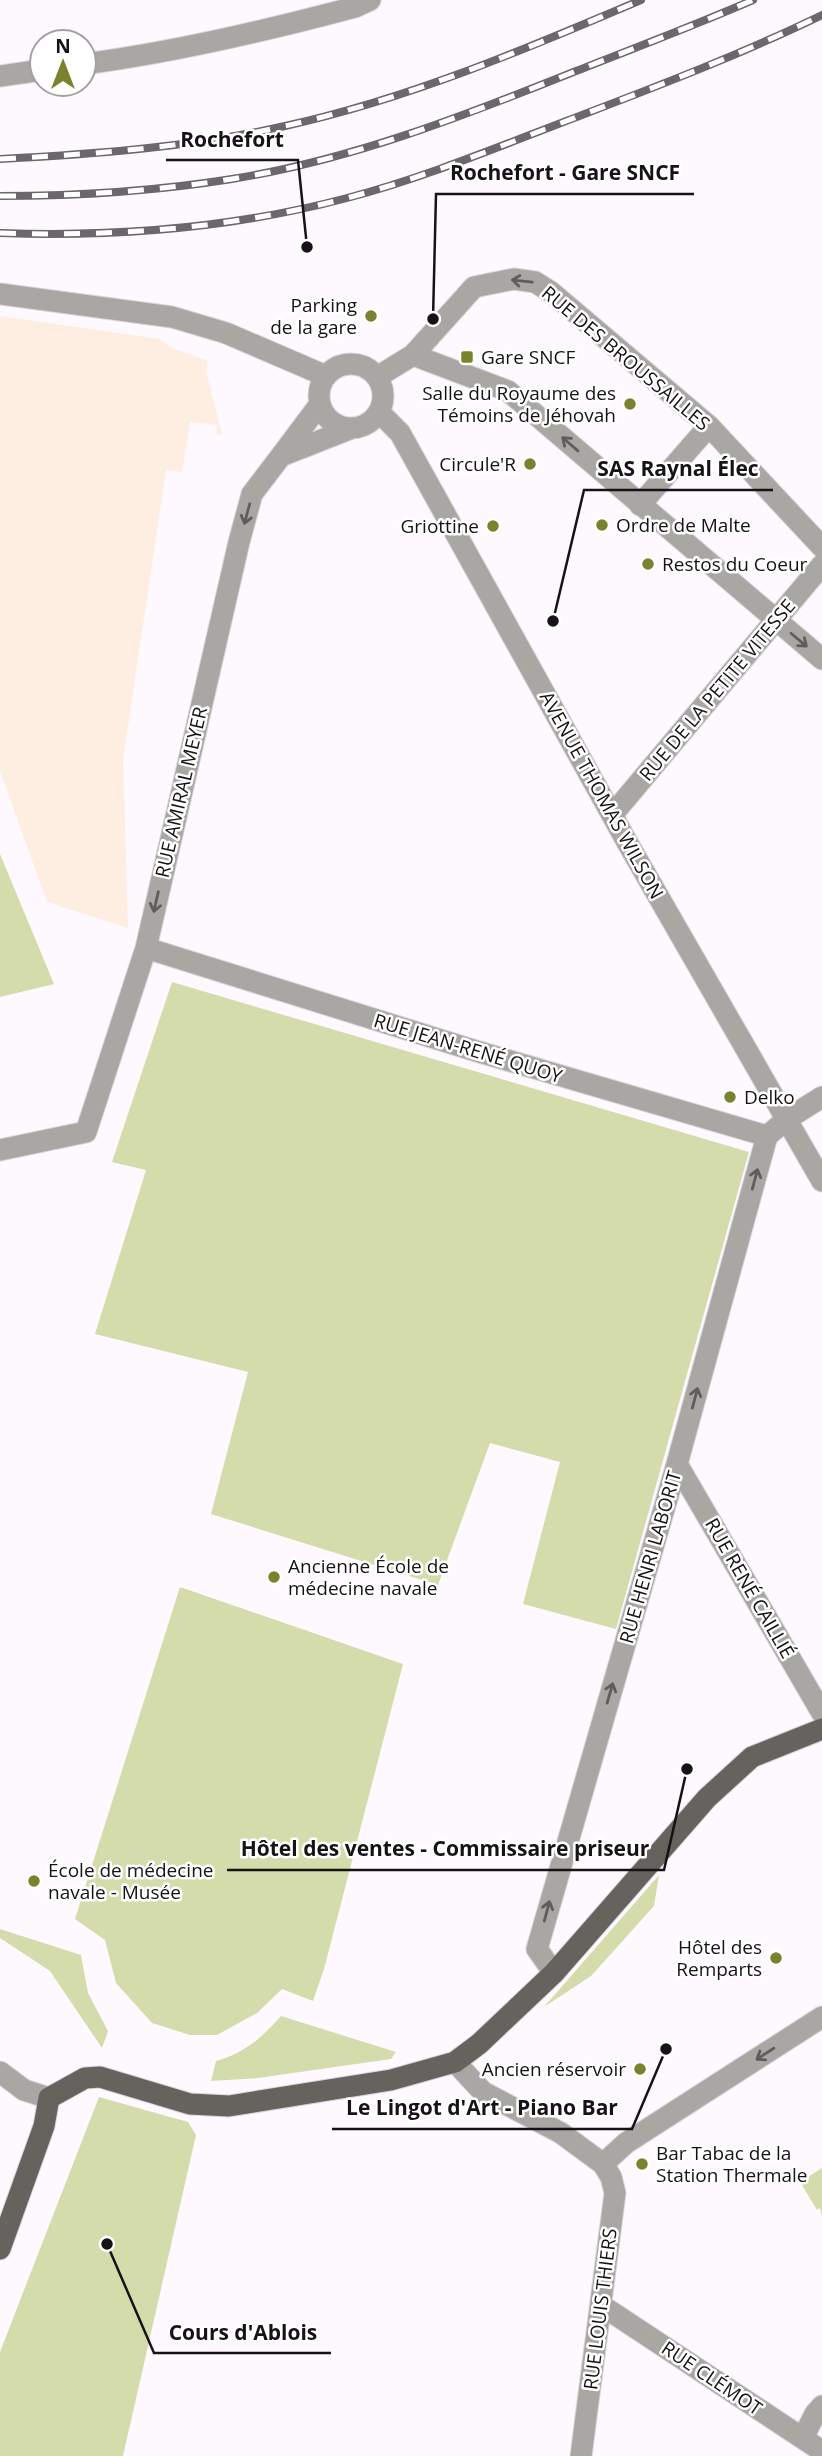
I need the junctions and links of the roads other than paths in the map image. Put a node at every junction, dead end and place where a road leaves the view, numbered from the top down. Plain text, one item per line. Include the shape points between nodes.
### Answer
1 (370, 0) edge
2 (98, 62) edge
3 (28, 72) edge
4 (0, 76) edge
5 (0, 294) edge
6 (413, 355) junction
7 (326, 376) junction
8 (377, 377) junction
9 (320, 404) junction
10 (379, 412) junction
11 (709, 426) junction
12 (352, 428) junction
13 (281, 456) junction
14 (640, 505) junction
15 (822, 547) edge
16 (822, 565) edge
17 (776, 621) junction
18 (822, 659) edge
19 (612, 815) junction
20 (146, 948) junction
21 (822, 1097) edge
22 (788, 1119) junction
23 (767, 1136) junction
24 (0, 1150) edge
25 (822, 1181) edge
26 (677, 1464) junction
27 (822, 1713) edge
28 (822, 1728) edge
29 (554, 1973) junction
30 (822, 2017) edge
31 (456, 2062) junction
32 (0, 2071) edge
33 (49, 2098) junction
34 (603, 2164) junction
35 (0, 2249) edge
36 (601, 2305) junction
37 (822, 2406) edge
38 (803, 2438) junction
39 (821, 2453) edge
40 (581, 2456) edge

1 - 2 street via 240,37
3 - 4 street
5 - 7 street via 172,317 226,332
6 - 8 street, RUE DES BROUSSAILLES
11 -> 6 street, RUE DES BROUSSAILLES via 535,282 514,279 474,287
14 -> 6 street via 508,391
7 - 8 street via 348,364 369,369
7 - 9 street
8 - 10 street via 383,394
9 - 12 street via 332,421
9 - 13 street, RUE AMIRAL MEYER
10 - 12 street via 363,426
10 - 19 street, AVENUE THOMAS WILSON via 400,433
11 - 14 street
11 - 15 street, RUE DES BROUSSAILLES
12 - 13 street
13 -> 20 street, RUE AMIRAL MEYER via 252,494
14 - 17 street
16 - 17 street, RUE DE LA PETITE VITESSE
17 -> 18 street
17 - 19 street, RUE DE LA PETITE VITESSE
19 - 22 street, AVENUE THOMAS WILSON
20 - 23 street, RUE JEAN-RENÉ QUOY
20 - 24 street, RUE AMIRAL MEYER via 86,1132
21 - 22 street
22 - 23 street
22 - 25 street, AVENUE THOMAS WILSON
26 -> 23 street, RUE HENRI LABORIT
26 - 27 street, RUE RENÉ CAILLIÉ
29 -> 26 street, RUE HENRI LABORIT via 537,1949
28 - 29 main road via 752,1757 707,1798
29 - 31 main road
30 -> 34 street via 626,2143
31 - 33 main road via 391,2080 229,2106 190,2104 100,2077 85,2078
31 - 34 street via 483,2092 561,2133
32 - 33 street via 24,2090
33 - 35 main road via 44,2126
34 - 36 street, RUE LOUIS THIERS via 615,2193
36 - 38 street, RUE CLÉMOT
36 - 40 street, RUE LOUIS THIERS
37 - 38 street
38 - 39 street, RUE CLÉMOT

